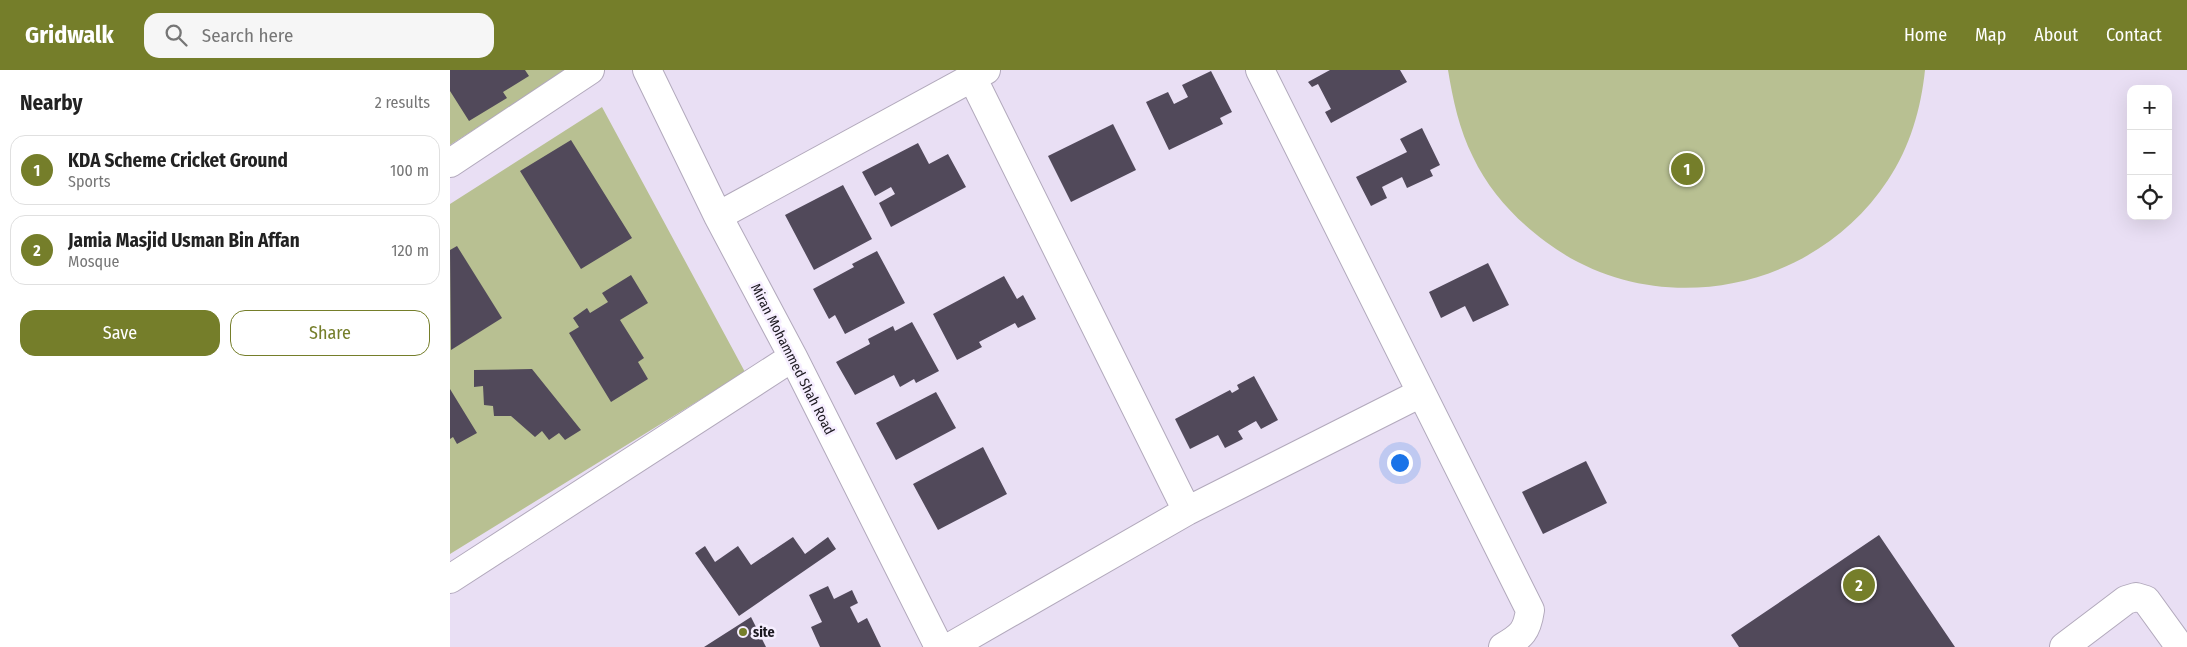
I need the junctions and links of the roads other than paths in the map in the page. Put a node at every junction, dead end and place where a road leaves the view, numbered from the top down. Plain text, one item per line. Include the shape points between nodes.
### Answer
1 (590, 70) edge
2 (647, 70) edge
3 (1260, 70) edge
4 (979, 74) edge
5 (450, 163) edge
6 (718, 216) junction
7 (793, 357) junction
8 (1421, 393) junction
9 (1187, 511) junction
10 (450, 579) edge
11 (939, 647) edge
12 (950, 647) edge
13 (1504, 647) edge
14 (2064, 647) edge
15 (2180, 647) edge

1 - 5 street
2 - 6 street, Miran Mohammed Shah Road
3 - 8 street
4 - 6 street
4 - 9 street
6 - 7 street, Miran Mohammed Shah Road
7 - 10 street
7 - 11 street, Miran Mohammed Shah Road
8 - 9 street
8 - 13 street via 1530,610 1528,626
9 - 12 street
14 - 15 street via 2126,600 2136,597 2146,600

